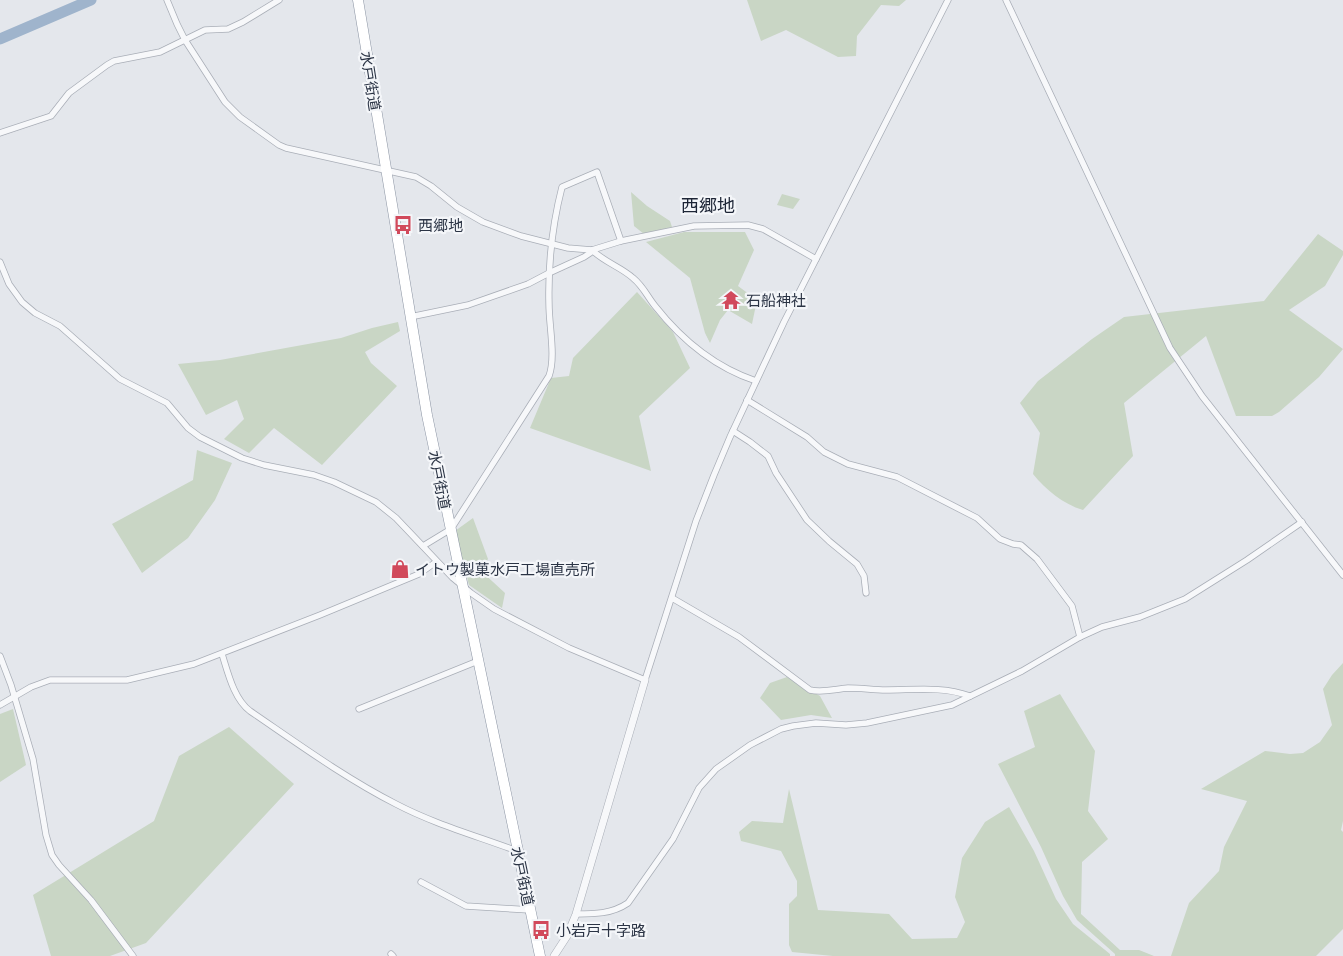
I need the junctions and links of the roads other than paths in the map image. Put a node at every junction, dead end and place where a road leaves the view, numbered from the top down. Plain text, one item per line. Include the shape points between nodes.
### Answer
1 (167, 0) edge
2 (279, 0) edge
3 (358, 0) edge
4 (948, 0) edge
5 (1006, 0) edge
6 (185, 40) junction
7 (0, 133) edge
8 (386, 170) junction
9 (621, 241) junction
10 (551, 244) junction
11 (592, 250) junction
12 (816, 259) junction
13 (0, 262) edge
14 (549, 273) junction
15 (410, 317) junction
16 (756, 381) junction
17 (747, 400) junction
18 (733, 431) junction
19 (1302, 522) junction
20 (451, 530) junction
21 (423, 546) junction
22 (436, 562) junction
23 (1343, 575) edge
24 (463, 586) junction
25 (866, 593) dead end
26 (672, 598) junction
27 (1080, 637) junction
28 (222, 654) junction
29 (0, 656) edge
30 (478, 661) junction
31 (645, 680) junction
32 (970, 696) junction
33 (14, 697) junction
34 (0, 705) edge
35 (359, 709) dead end
36 (518, 851) junction
37 (421, 882) dead end
38 (530, 910) junction
39 (576, 914) junction
40 (133, 956) edge
41 (540, 956) edge
42 (554, 956) edge

1 - 6 street
2 - 6 street via 228,29 205,30
3 - 8 highway, 水戸街道
4 - 12 street
5 - 19 street via 1170,348 1202,396
6 - 7 street via 160,52 114,61 69,93 51,116
6 - 8 street via 232,110 279,144 293,150
8 - 10 street via 423,180 472,216 503,231
8 - 15 highway, 水戸街道
9 - 10 street via 597,172 562,187
9 - 11 street
9 - 12 street via 705,224 755,226
10 - 11 street
10 - 14 street
11 - 14 street
11 - 16 street via 633,278 655,306 713,362
12 - 16 street
13 - 21 street via 9,284 22,302 60,326 120,379 168,403 188,428 200,437 242,458 314,475 376,502
14 - 15 street via 528,284 468,304
14 - 20 street via 552,359 549,376
15 - 20 highway, 水戸街道
16 - 17 street
17 - 18 street
17 - 27 street via 807,437 824,452 848,464 897,478 977,518 1000,539 1020,545 1036,559 1072,606
18 - 25 street via 768,456 807,520 857,564 864,576
18 - 26 street via 696,522
19 - 23 street
19 - 27 street via 1185,599
20 - 21 street
20 - 24 highway, 水戸街道
21 - 22 street
22 - 24 street
22 - 28 street via 419,574
24 - 30 highway, 水戸街道
24 - 31 street via 520,623
26 - 31 street
26 - 32 street via 731,632 810,690 923,688
27 - 32 street via 1022,671
28 - 33 street via 136,679 50,680
28 - 36 street via 236,692 250,711 396,804
29 - 33 street
30 - 35 street
30 - 36 highway, 水戸街道
31 - 39 street
32 - 39 street via 952,705 874,722 793,726 758,741 716,769 699,788 673,839 628,903 610,911
33 - 34 street
33 - 40 street via 33,759 52,855
36 - 38 highway, 水戸街道
37 - 38 street via 466,906
38 - 41 highway, 水戸街道
39 - 42 street

